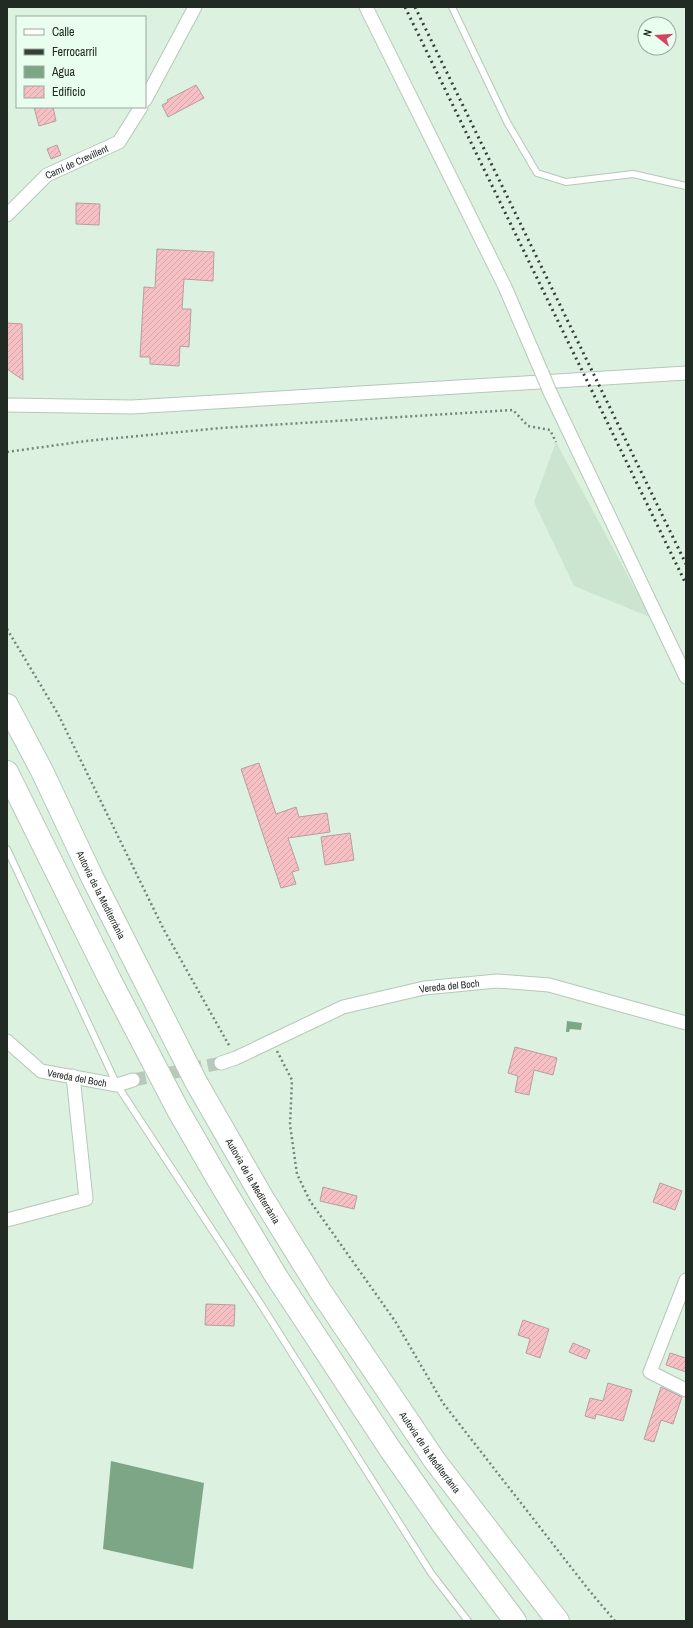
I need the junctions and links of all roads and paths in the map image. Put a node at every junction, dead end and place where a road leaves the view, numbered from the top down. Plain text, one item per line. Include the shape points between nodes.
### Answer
1 (195, 7) edge
2 (366, 7) edge
3 (452, 7) edge
4 (146, 98) edge
5 (140, 108) edge
6 (686, 186) edge
7 (7, 215) edge
8 (686, 373) edge
9 (7, 405) edge
10 (556, 442) dead end
11 (7, 452) edge
12 (7, 630) edge
13 (686, 677) edge
14 (7, 705) edge
15 (7, 772) edge
16 (7, 849) edge
17 (686, 1023) edge
18 (272, 1041) junction
19 (7, 1042) edge
20 (236, 1058) junction
21 (221, 1063) tunnel mouth
22 (72, 1076) junction
23 (133, 1080) tunnel mouth
24 (117, 1085) junction
25 (7, 1220) edge
26 (686, 1280) edge
27 (686, 1390) edge
28 (468, 1621) edge
29 (515, 1621) edge
30 (558, 1621) edge
31 (615, 1621) edge

1 - 4 street
2 - 13 street, bridge via 505,287 550,392
3 - 6 lane via 508,122 537,173 566,182 633,174
5 - 7 street, Camí de Crevillent via 119,142 47,175
8 - 9 street via 132,407
10 - 11 path via 550,430 528,426 513,410 221,428 86,441
12 - 20 path via 58,714 164,930
14 - 30 highway, Autovia de la Mediterrània via 196,1082 262,1196 320,1292 435,1461
15 - 29 highway via 110,980 220,1183 276,1276 390,1449
16 - 24 lane
17 - 18 street, Vereda del Boch via 549,985 497,981 424,988 343,1007
18 - 20 street, Vereda del Boch
18 - 31 path via 292,1080 290,1125 297,1174 310,1201 395,1321 443,1403
19 - 22 street, Vereda del Boch via 41,1070
20 - 21 street, Vereda del Boch
22 - 24 street, Vereda del Boch
22 - 25 street via 86,1199
23 - 24 street, Vereda del Boch
24 - 28 lane via 260,1303 431,1573
26 - 27 street via 650,1372

